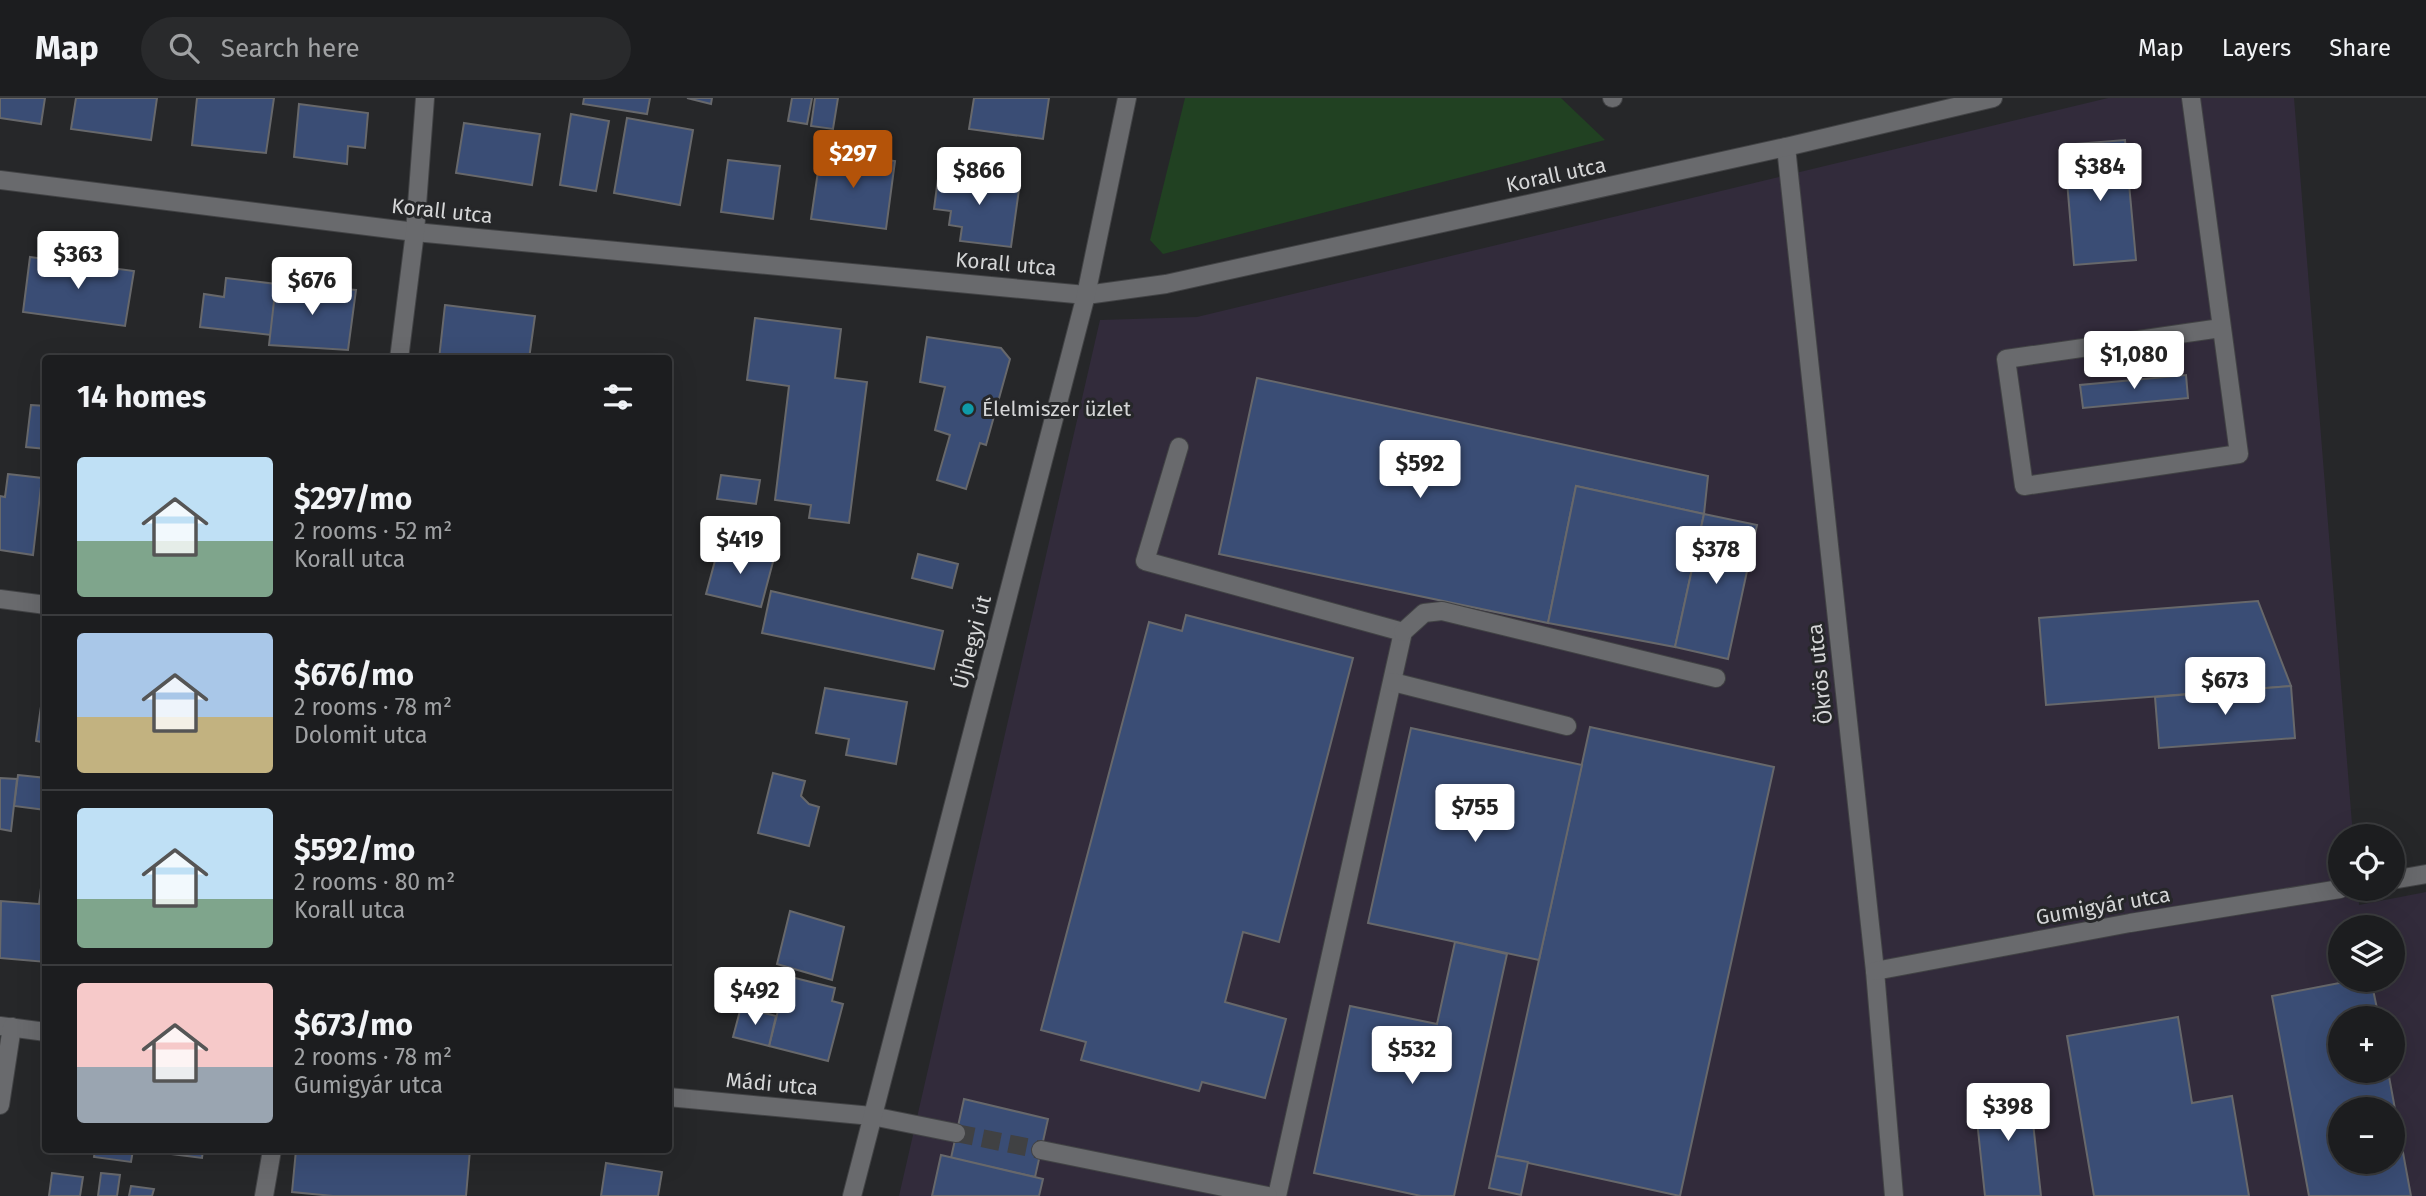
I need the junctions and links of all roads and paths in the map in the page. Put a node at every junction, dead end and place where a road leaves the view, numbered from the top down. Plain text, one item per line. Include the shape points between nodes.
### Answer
1 (425, 98) edge
2 (1127, 98) edge
3 (1993, 98) edge
4 (2192, 98) edge
5 (1786, 147) junction
6 (0, 180) edge
7 (415, 232) junction
8 (1086, 295) junction
9 (2221, 328) junction
10 (400, 355) edge
11 (1179, 447) dead end
12 (0, 600) edge
13 (42, 605) edge
14 (1404, 632) junction
15 (1716, 678) dead end
16 (1393, 682) junction
17 (1567, 726) dead end
18 (2426, 874) edge
19 (2405, 878) edge
20 (2328, 891) edge
21 (1875, 971) junction
22 (6, 1026) edge
23 (42, 1031) edge
24 (672, 1097) edge
25 (0, 1105) edge
26 (872, 1116) junction
27 (957, 1133) tunnel mouth
28 (1041, 1150) tunnel mouth
29 (271, 1153) edge
30 (264, 1196) edge
31 (852, 1196) edge
32 (1268, 1196) edge
33 (1277, 1196) edge
34 (1894, 1196) edge

1 - 7 street
2 - 8 street, Újhegyi út
3 - 5 street, Korall utca
4 - 9 street
5 - 8 street, Korall utca via 1167,284
5 - 21 street, Ökrös utca
6 - 7 street, Korall utca
7 - 8 street, Korall utca
7 - 10 street
8 - 26 street, Újhegyi út
9 - 9 street via 2239,454 2024,486 2006,359
11 - 14 street via 1145,561
12 - 13 street
14 - 15 street via 1424,613 1442,611
14 - 16 street
16 - 17 street
16 - 33 street
18 - 19 street
20 - 21 street, Gumigyár utca
21 - 34 street, Ökrös utca
22 - 23 street
22 - 25 street
24 - 26 street, Mádi utca
26 - 27 street, Mádi utca
26 - 31 street, Újhegyi út
28 - 32 street
29 - 30 street

